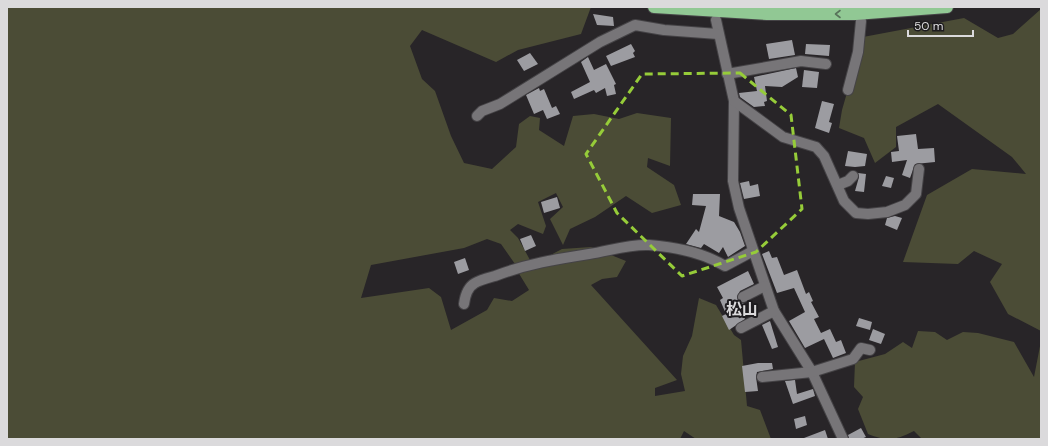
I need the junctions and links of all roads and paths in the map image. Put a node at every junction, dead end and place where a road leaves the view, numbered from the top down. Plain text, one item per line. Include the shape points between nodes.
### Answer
1 (654, 7) edge
2 (947, 7) edge
3 (716, 20) dead end
4 (861, 22) dead end
5 (718, 34) junction
6 (826, 64) dead end
7 (727, 74) junction
8 (848, 90) dead end
9 (734, 101) junction
10 (477, 116) dead end
11 (919, 168) dead end
12 (854, 176) dead end
13 (838, 185) junction
14 (753, 251) junction
15 (765, 286) junction
16 (743, 298) dead end
17 (464, 304) dead end
18 (774, 311) junction
19 (741, 328) dead end
20 (870, 350) dead end
21 (812, 372) junction
22 (762, 377) dead end
23 (843, 439) edge

2 -> 1 highway via 855,14 767,14
3 - 5 street
4 - 8 street via 858,52
5 - 7 street
5 - 10 street via 635,25 600,42
6 - 7 street via 802,61
7 - 9 street
9 - 13 street via 783,137 816,147 824,156
9 - 14 street via 733,181
11 - 13 street via 916,194 905,205 887,212 856,213 844,201
12 - 13 street
14 - 15 street
14 - 17 street via 725,266 702,255 648,245 576,255 519,266 474,284 465,294
15 - 16 street
15 - 18 street
18 - 19 street
18 - 21 street
20 - 21 street via 861,348 853,359
21 - 22 street
21 - 23 street

